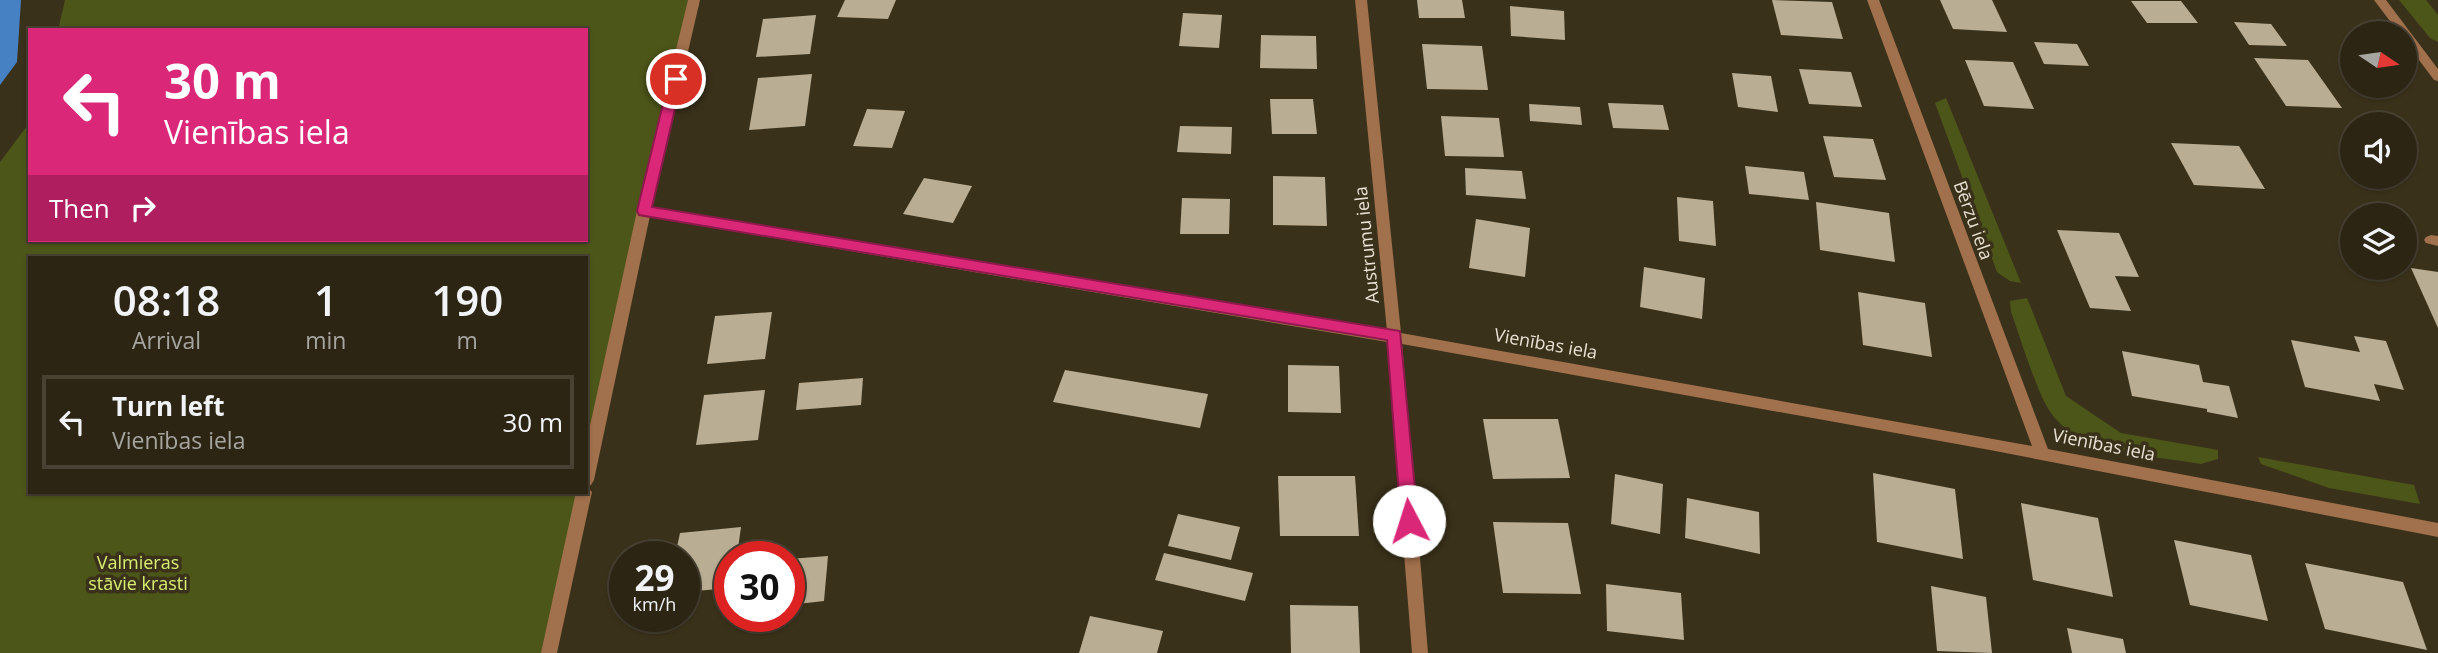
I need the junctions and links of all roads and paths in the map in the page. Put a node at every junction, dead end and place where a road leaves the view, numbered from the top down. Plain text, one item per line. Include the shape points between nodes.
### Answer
1 (694, 0) edge
2 (1361, 0) edge
3 (1873, 0) edge
4 (2380, 0) edge
5 (2438, 76) edge
6 (644, 211) junction
7 (1394, 335) junction
8 (2041, 451) junction
9 (588, 471) edge
10 (584, 494) edge
11 (2438, 530) edge
12 (549, 653) edge
13 (1420, 653) edge

1 - 6 street
2 - 7 street, Austrumu iela
3 - 8 street, Bērzu iela
4 - 5 street
6 - 7 street, Vienības iela
6 - 9 street
7 - 8 street, Vienības iela
7 - 13 street, Austrumu iela
8 - 11 street, Vienības iela
10 - 12 street

